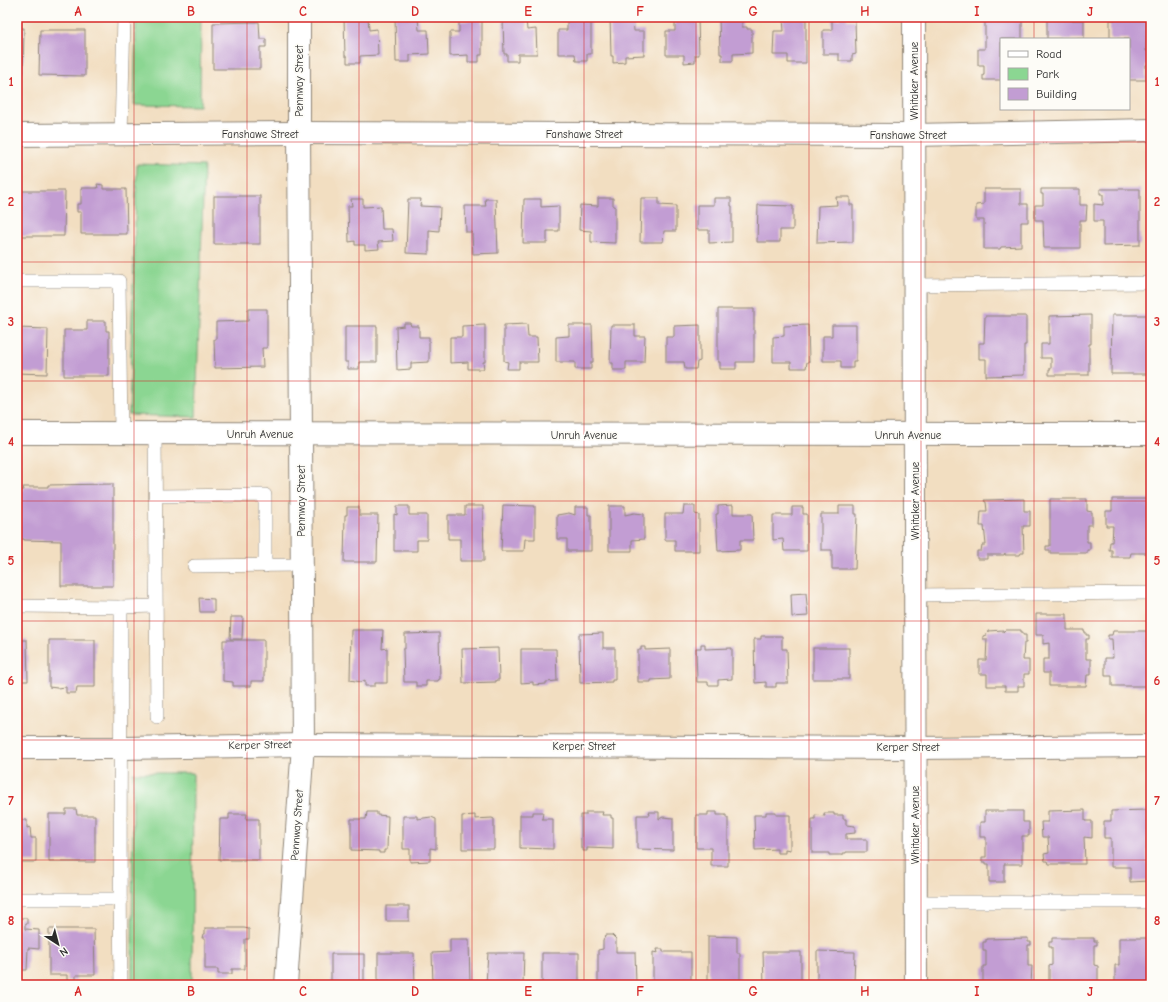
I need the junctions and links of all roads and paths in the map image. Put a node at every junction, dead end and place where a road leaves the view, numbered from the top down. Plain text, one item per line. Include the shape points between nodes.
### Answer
1 (124, 17) edge
2 (299, 17) edge
3 (914, 17) edge
4 (1151, 130) edge
5 (298, 133) junction
6 (17, 135) edge
7 (121, 135) junction
8 (914, 135) junction
9 (17, 281) edge
10 (1151, 283) edge
11 (914, 285) junction
12 (17, 433) edge
13 (122, 434) junction
14 (155, 434) junction
15 (302, 434) junction
16 (1151, 434) edge
17 (915, 435) junction
18 (156, 496) junction
19 (301, 565) junction
20 (194, 566) dead end
21 (265, 566) junction
22 (1151, 593) edge
23 (915, 595) junction
24 (17, 606) edge
25 (156, 606) junction
26 (121, 607) junction
27 (157, 717) dead end
28 (303, 745) junction
29 (1151, 746) edge
30 (17, 748) edge
31 (122, 748) junction
32 (915, 748) junction
33 (120, 899) junction
34 (17, 900) edge
35 (916, 902) junction
36 (1151, 902) edge
37 (121, 985) edge
38 (286, 985) edge
39 (916, 985) edge

1 - 7 lane
2 - 5 street, Pennway Street
3 - 8 street, Whitaker Avenue
4 - 8 street, Fanshawe Street
5 - 7 street, Fanshawe Street
5 - 8 street, Fanshawe Street
5 - 15 street, Pennway Street
6 - 7 street, Fanshawe Street
8 - 11 street, Whitaker Avenue
9 - 13 lane via 119,281
10 - 11 lane
11 - 17 street, Whitaker Avenue
12 - 13 street, Unruh Avenue
13 - 14 street, Unruh Avenue
14 - 15 street, Unruh Avenue
14 - 18 lane
15 - 17 street, Unruh Avenue
15 - 19 street, Pennway Street
16 - 17 street, Unruh Avenue
17 - 23 street, Whitaker Avenue
18 - 21 lane via 265,495
18 - 25 lane
19 - 21 lane
19 - 28 street, Pennway Street
20 - 21 lane
22 - 23 lane
23 - 32 street, Whitaker Avenue
24 - 26 lane
25 - 26 lane
25 - 27 lane
26 - 31 lane
28 - 31 street, Kerper Street
28 - 32 street, Kerper Street
28 - 38 street, Pennway Street
29 - 32 street, Kerper Street
30 - 31 street, Kerper Street
31 - 33 lane
32 - 35 street, Whitaker Avenue
33 - 34 lane
33 - 37 lane
35 - 36 lane
35 - 39 street, Whitaker Avenue

